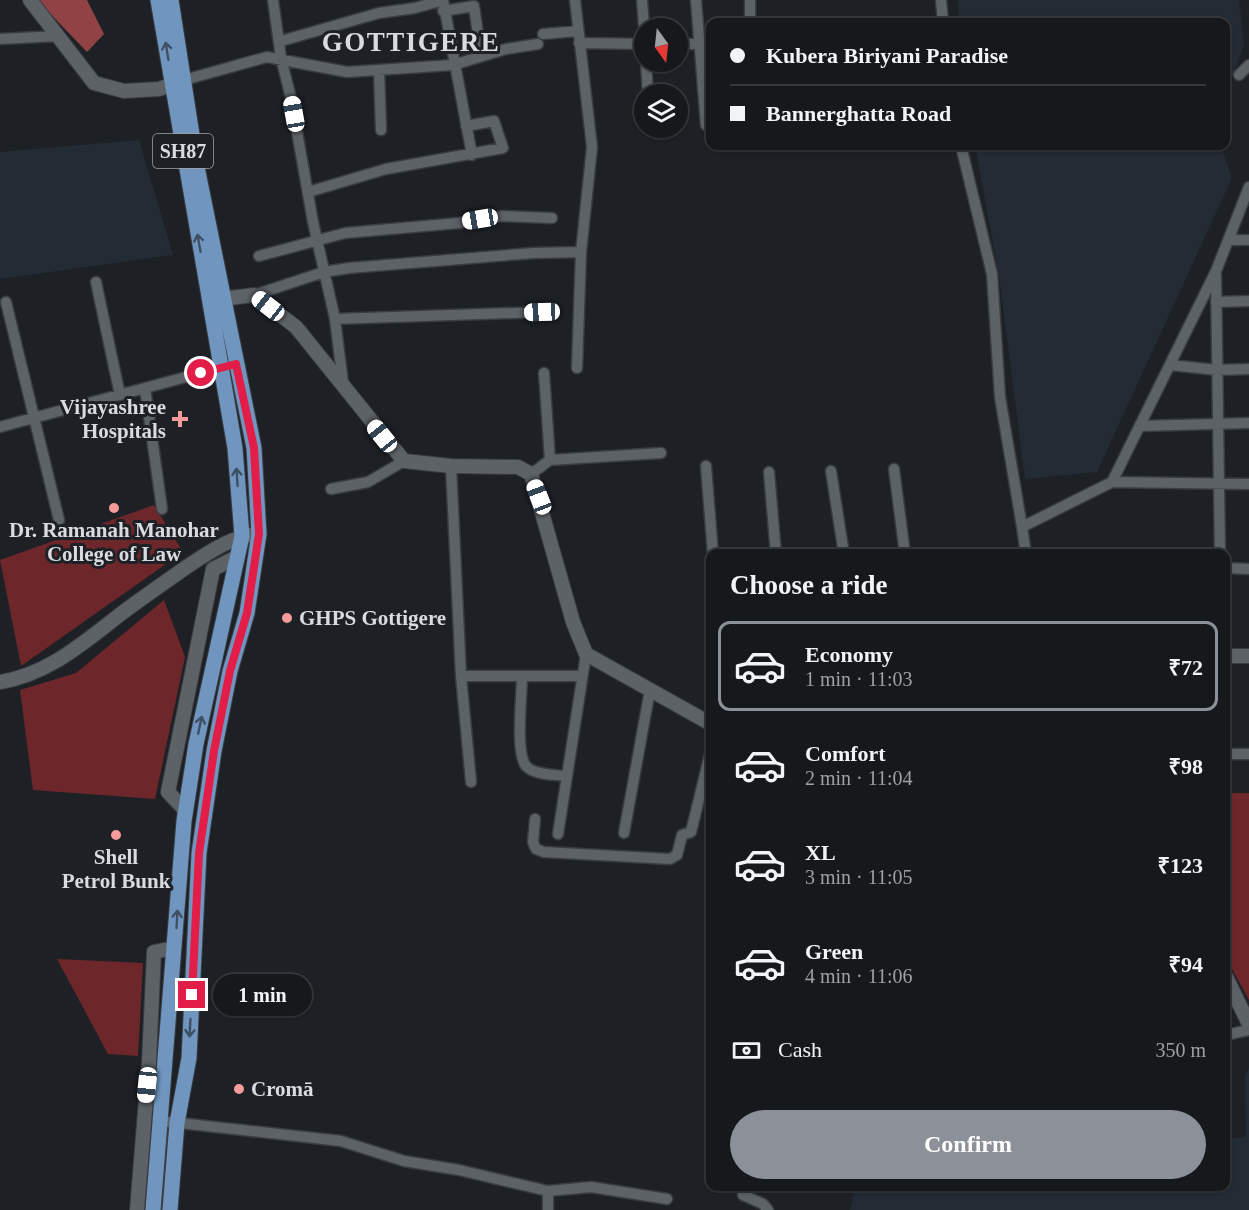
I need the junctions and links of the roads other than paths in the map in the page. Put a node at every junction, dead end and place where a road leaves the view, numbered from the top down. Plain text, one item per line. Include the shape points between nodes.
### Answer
1 (30, 0) edge
2 (158, 0) edge
3 (171, 0) edge
4 (273, 0) edge
5 (575, 0) edge
6 (642, 0) edge
7 (696, 0) edge
8 (750, 0) edge
9 (941, 0) edge
10 (443, 4) edge
11 (643, 18) edge
12 (750, 18) edge
13 (943, 18) edge
14 (578, 31) junction
15 (543, 34) dead end
16 (58, 36) junction
17 (0, 39) edge
18 (281, 41) junction
19 (634, 42) edge
20 (579, 43) junction
21 (538, 44) dead end
22 (688, 44) edge
23 (698, 44) junction
24 (481, 56) junction
25 (281, 58) junction
26 (1249, 65) edge
27 (453, 66) junction
28 (379, 70) junction
29 (1239, 75) dead end
30 (178, 83) junction
31 (706, 125) dead end
32 (466, 126) junction
33 (381, 130) dead end
34 (962, 150) edge
35 (472, 155) junction
36 (1249, 187) edge
37 (308, 192) junction
38 (552, 218) dead end
39 (317, 239) junction
40 (1228, 240) junction
41 (1249, 240) edge
42 (581, 252) junction
43 (259, 256) dead end
44 (1216, 271) junction
45 (324, 272) junction
46 (96, 282) dead end
47 (254, 295) junction
48 (216, 300) junction
49 (6, 302) dead end
50 (1216, 302) junction
51 (1249, 302) edge
52 (542, 312) dead end
53 (335, 319) junction
54 (236, 364) junction
55 (1170, 365) junction
56 (220, 368) junction
57 (577, 368) dead end
58 (1249, 369) edge
59 (1217, 370) junction
60 (544, 373) dead end
61 (343, 383) junction
62 (145, 388) junction
63 (120, 395) junction
64 (35, 417) junction
65 (1218, 422) junction
66 (1249, 423) edge
67 (1140, 426) junction
68 (0, 427) edge
69 (661, 453) dead end
70 (550, 460) junction
71 (404, 461) junction
72 (451, 466) junction
73 (706, 466) dead end
74 (894, 469) dead end
75 (831, 471) dead end
76 (769, 472) dead end
77 (531, 474) junction
78 (1112, 482) junction
79 (1219, 483) junction
80 (1249, 483) edge
81 (331, 489) dead end
82 (162, 509) dead end
83 (59, 520) dead end
84 (1022, 527) junction
85 (259, 534) junction
86 (242, 536) junction
87 (713, 549) edge
88 (776, 549) edge
89 (843, 549) edge
90 (904, 549) edge
91 (1025, 549) edge
92 (1220, 549) edge
93 (237, 557) junction
94 (1230, 568) edge
95 (1249, 568) edge
96 (586, 654) junction
97 (1230, 656) edge
98 (1249, 656) edge
99 (461, 676) junction
100 (522, 676) junction
101 (582, 676) junction
102 (0, 682) edge
103 (650, 690) junction
104 (706, 721) edge
105 (1230, 754) edge
106 (1249, 754) edge
107 (706, 770) edge
108 (567, 777) junction
109 (471, 782) dead end
110 (185, 810) junction
111 (535, 819) dead end
112 (624, 833) dead end
113 (558, 834) dead end
114 (174, 948) junction
115 (1230, 985) edge
116 (1249, 1024) edge
117 (1249, 1030) edge
118 (1230, 1034) edge
119 (161, 1121) junction
120 (177, 1123) junction
121 (548, 1191) junction
122 (743, 1195) dead end
123 (667, 1199) dead end
124 (137, 1210) edge
125 (153, 1210) edge
126 (170, 1210) edge
127 (548, 1210) edge
128 (768, 1210) edge

1 - 16 street
30 -> 2 main road, SH87
3 - 30 main road, SH87
4 - 18 street
5 - 14 street
6 - 11 street
7 - 23 street
8 - 12 street
9 - 13 street
10 - 18 street via 379,13
10 - 24 street via 474,6
10 - 27 street
14 - 15 street
14 - 20 street
16 - 17 street
16 - 30 street via 94,83 124,91 159,89
18 - 25 street
19 - 20 street
20 - 42 street via 592,147
21 - 24 street
22 - 23 street
23 - 31 street
24 - 27 street
25 - 28 street via 346,72
25 - 30 street via 267,57
25 - 37 street
26 - 29 street
27 - 28 street
27 - 32 street
28 - 33 street
30 - 48 main road, SH87
32 - 35 street
32 - 35 street via 494,121 503,148
34 - 84 street via 992,274 1000,397
35 - 37 street via 386,170
36 - 40 street
37 - 39 street
38 - 39 street via 502,216
39 - 43 street
39 - 45 street
40 - 41 street
40 - 44 street
42 - 45 street
42 - 57 street
44 - 50 street
44 - 55 street
45 - 47 street
45 - 53 street
46 - 63 street
47 - 48 street
47 - 61 street via 296,327
48 - 54 main road, SH87
48 - 56 main road, SH87
49 - 64 street
50 - 51 street
50 - 59 street
52 - 53 street
53 - 61 street
54 - 56 street
54 - 85 main road, SH87 via 254,448
55 - 59 street
55 - 67 street
56 - 62 street
86 -> 56 main road, SH87 via 235,448
58 - 59 street
59 - 65 street
60 - 70 street
61 - 71 street
62 - 63 street
62 - 82 street
63 - 64 street
64 - 68 street
64 - 83 street
65 - 66 street
65 - 67 street
65 - 79 street
67 - 78 street
69 - 70 street
70 - 77 street
71 - 72 street
71 - 81 street via 368,482
72 - 77 street via 518,467
72 - 99 street
73 - 87 street
74 - 90 street
75 - 89 street
76 - 88 street
77 - 96 street via 573,622
78 - 79 street
78 - 84 street
79 - 80 street
79 - 92 street
84 - 91 street
85 - 86 street
85 -> 120 main road, SH87 via 247,613 230,671 214,751 199,853 189,1059
86 - 93 main road
86 - 102 street via 206,554 139,600 60,661 30,675
110 -> 93 main road
93 - 110 street via 213,569 168,792
94 - 95 street
96 - 101 street
96 - 103 street
97 - 98 street
99 - 100 street
99 - 109 street
100 - 101 street
100 - 108 street via 521,738 526,766
101 - 108 street
103 - 104 street
103 - 112 street
105 - 106 street
107 - 111 street via 691,832 682,834 677,855 670,859 544,852 536,849 533,842
108 - 113 street
114 -> 110 main road
114 - 119 main road
114 - 124 street via 154,952
115 - 116 street
117 - 118 street
119 - 120 street
119 - 125 main road
120 - 121 street via 341,1142 404,1161
120 - 126 main road, SH87
121 - 123 street via 591,1187
121 - 127 street
122 - 128 street

